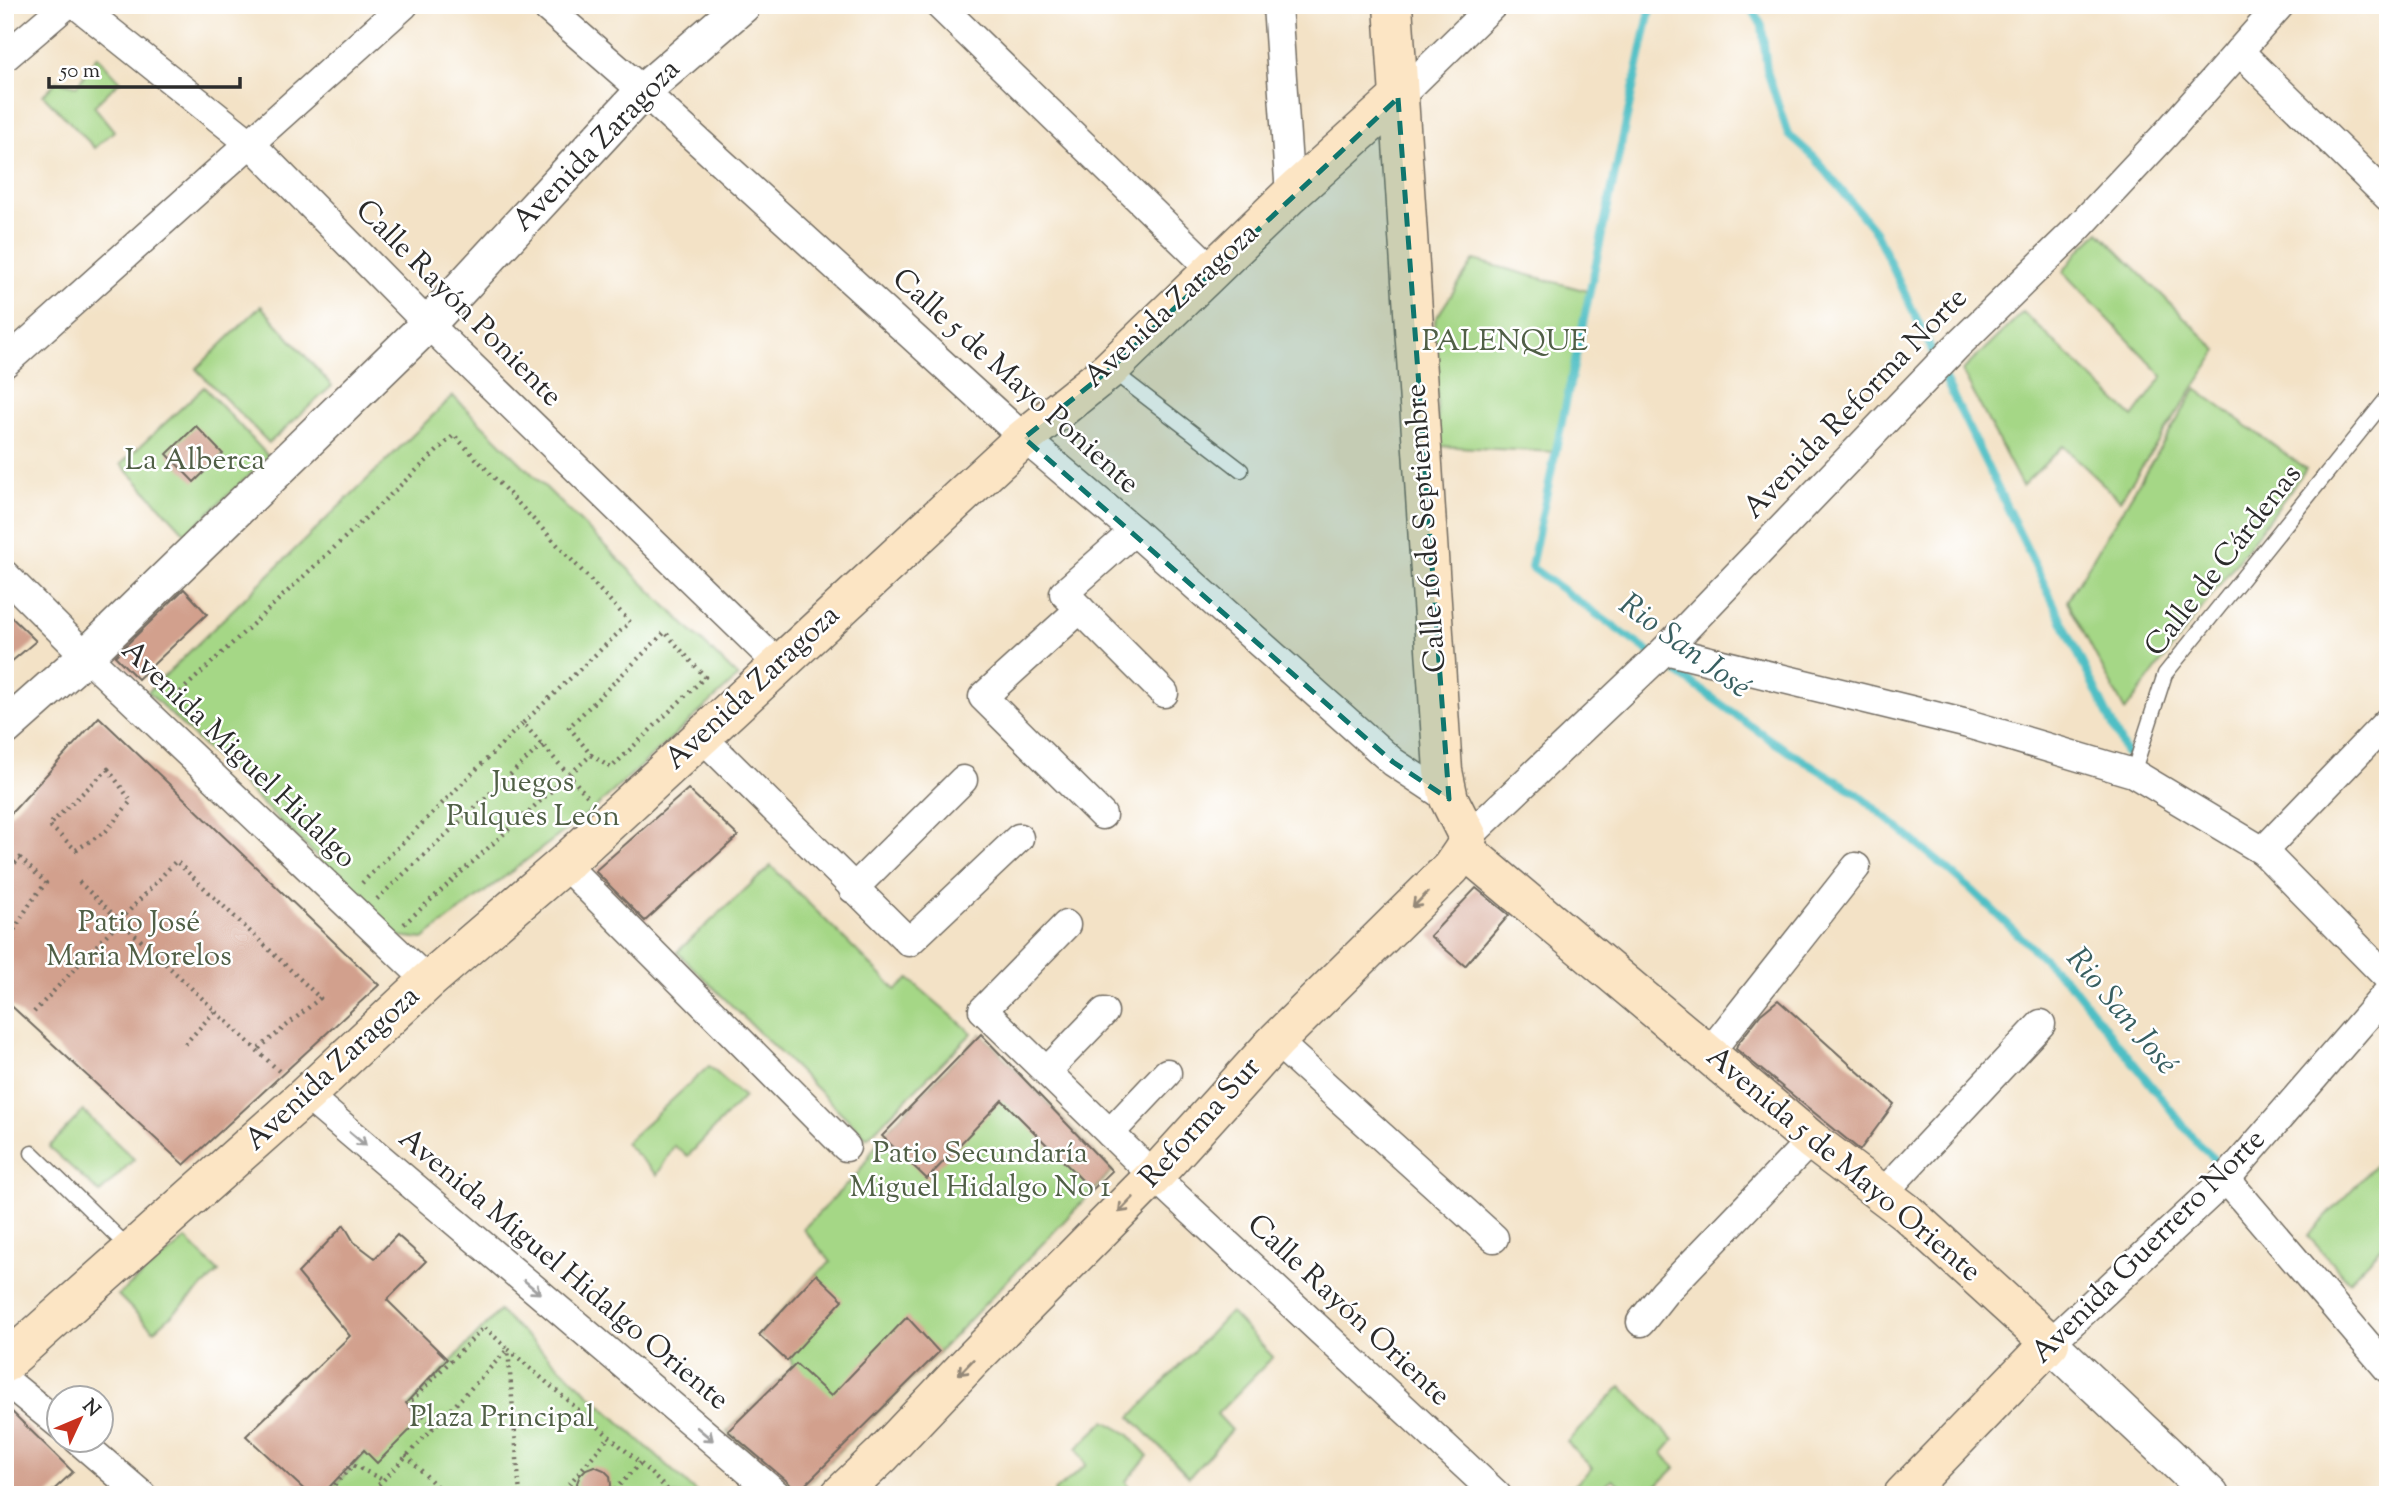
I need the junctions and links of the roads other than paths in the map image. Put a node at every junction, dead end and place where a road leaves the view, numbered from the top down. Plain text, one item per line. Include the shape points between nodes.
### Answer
1 (66, 5) edge
2 (77, 5) edge
3 (404, 5) edge
4 (544, 5) edge
5 (743, 5) edge
6 (939, 5) edge
7 (1277, 5) edge
8 (1393, 5) edge
9 (1493, 5) edge
10 (2280, 5) edge
11 (2239, 51) junction
12 (5, 57) edge
13 (643, 92) junction
14 (1398, 98) junction
15 (251, 144) junction
16 (1290, 195) junction
17 (2388, 197) edge
18 (1212, 270) junction
19 (428, 324) junction
20 (5, 363) edge
21 (1110, 370) junction
22 (2388, 397) edge
23 (1024, 438) junction
24 (1241, 470) dead end
25 (1134, 531) junction
26 (5, 575) edge
27 (1080, 609) junction
28 (1664, 650) junction
29 (86, 656) junction
30 (779, 665) junction
31 (1164, 693) dead end
32 (2388, 721) edge
33 (5, 728) edge
34 (701, 736) junction
35 (2133, 773) junction
36 (963, 780) dead end
37 (1449, 799) junction
38 (1102, 815) dead end
39 (1019, 838) dead end
40 (1466, 843) junction
41 (2263, 851) junction
42 (564, 864) junction
43 (1856, 867) dead end
44 (853, 889) junction
45 (1066, 925) dead end
46 (2388, 978) edge
47 (428, 981) junction
48 (2388, 992) edge
49 (1104, 1012) dead end
50 (2041, 1024) dead end
51 (1276, 1041) junction
52 (1709, 1054) junction
53 (1047, 1071) junction
54 (1167, 1073) dead end
55 (294, 1084) junction
56 (1110, 1133) junction
57 (1811, 1140) junction
58 (846, 1147) dead end
59 (32, 1153) dead end
60 (1154, 1176) junction
61 (2226, 1179) junction
62 (1884, 1193) junction
63 (1494, 1238) dead end
64 (132, 1250) junction
65 (1642, 1322) dead end
66 (2050, 1343) junction
67 (5, 1363) edge
68 (2388, 1369) edge
69 (5, 1380) edge
70 (46, 1414) edge
71 (94, 1454) edge
72 (142, 1495) edge
73 (777, 1495) edge
74 (840, 1495) edge
75 (1497, 1495) edge
76 (1903, 1495) edge
77 (2211, 1495) edge

1 - 12 street
2 - 15 street, Calle Rayón Poniente
3 - 15 street
4 - 13 street, Calle 5 de Mayo Poniente
5 - 13 street, Avenida Zaragoza
6 - 18 street
7 - 16 street
8 - 14 main road, Calle 16 de Septiembre
9 - 14 street, Avenida Zaragoza
10 - 11 street, Avenida Reforma Norte
11 - 17 street
11 - 28 street, Avenida Reforma Norte via 2086,220 1955,348
13 - 19 street, Avenida Zaragoza
13 - 23 street, Calle 5 de Mayo Poniente
14 - 16 main road, Avenida Zaragoza
14 - 37 main road, Calle 16 de Septiembre via 1443,771
15 - 19 street, Calle Rayón Poniente
15 - 20 street
16 - 18 main road, Avenida Zaragoza
18 - 21 main road, Avenida Zaragoza
19 - 29 street, Avenida Zaragoza
19 - 30 street, Calle Rayón Poniente
21 - 23 main road, Avenida Zaragoza
21 - 24 lane
22 - 35 lane, Calle de Cárdenas via 2165,674
23 - 25 street, Calle 5 de Mayo Poniente
23 - 30 main road, Avenida Zaragoza
25 - 27 street via 1065,593
25 - 37 street, Calle 5 de Mayo Poniente via 1393,762
26 - 29 street, Avenida Miguel Hidalgo
27 - 31 street
27 - 38 street via 983,697
28 - 35 street via 1968,724
28 - 40 street, Avenida Reforma Norte
29 - 33 street, Avenida Zaragoza
29 - 47 street, Avenida Miguel Hidalgo
30 - 34 main road, Avenida Zaragoza
32 - 41 street
34 - 42 main road, Avenida Zaragoza
34 - 44 street
35 - 41 street
36 - 44 street
37 - 40 main road, Calle 16 de Septiembre
39 - 44 street via 909,942
40 -> 51 main road, Reforma Sur via 1451,868
40 - 52 main road, Avenida 5 de Mayo Oriente
41 - 46 street
42 - 47 main road, Avenida Zaragoza
42 - 58 street
43 - 52 street
45 - 53 street, Calle Rayón Oriente via 983,1010
47 - 55 main road, Avenida Zaragoza
48 - 61 street, Avenida Guerrero Norte
49 - 53 street
50 - 62 street
51 - 60 main road, Reforma Sur
51 - 63 street
52 - 57 main road, Avenida 5 de Mayo Oriente
53 - 56 street, Calle Rayón Oriente
54 - 56 street
55 - 64 main road, Avenida Zaragoza
55 -> 73 street, Avenida Miguel Hidalgo Oriente
56 - 60 street, Calle Rayón Oriente
57 - 62 main road, Avenida 5 de Mayo Oriente
57 - 65 street via 1664,1293
59 - 64 lane
60 -> 74 main road, Reforma Sur
60 - 75 street, Calle Rayón Oriente
61 - 66 street, Avenida Guerrero Norte
61 - 68 street
62 - 66 main road, Avenida 5 de Mayo Oriente
64 - 67 main road, Avenida Zaragoza
66 - 76 main road, Avenida Guerrero Norte
66 - 77 street, Avenida 5 de Mayo Oriente
69 - 70 street
71 - 72 street

